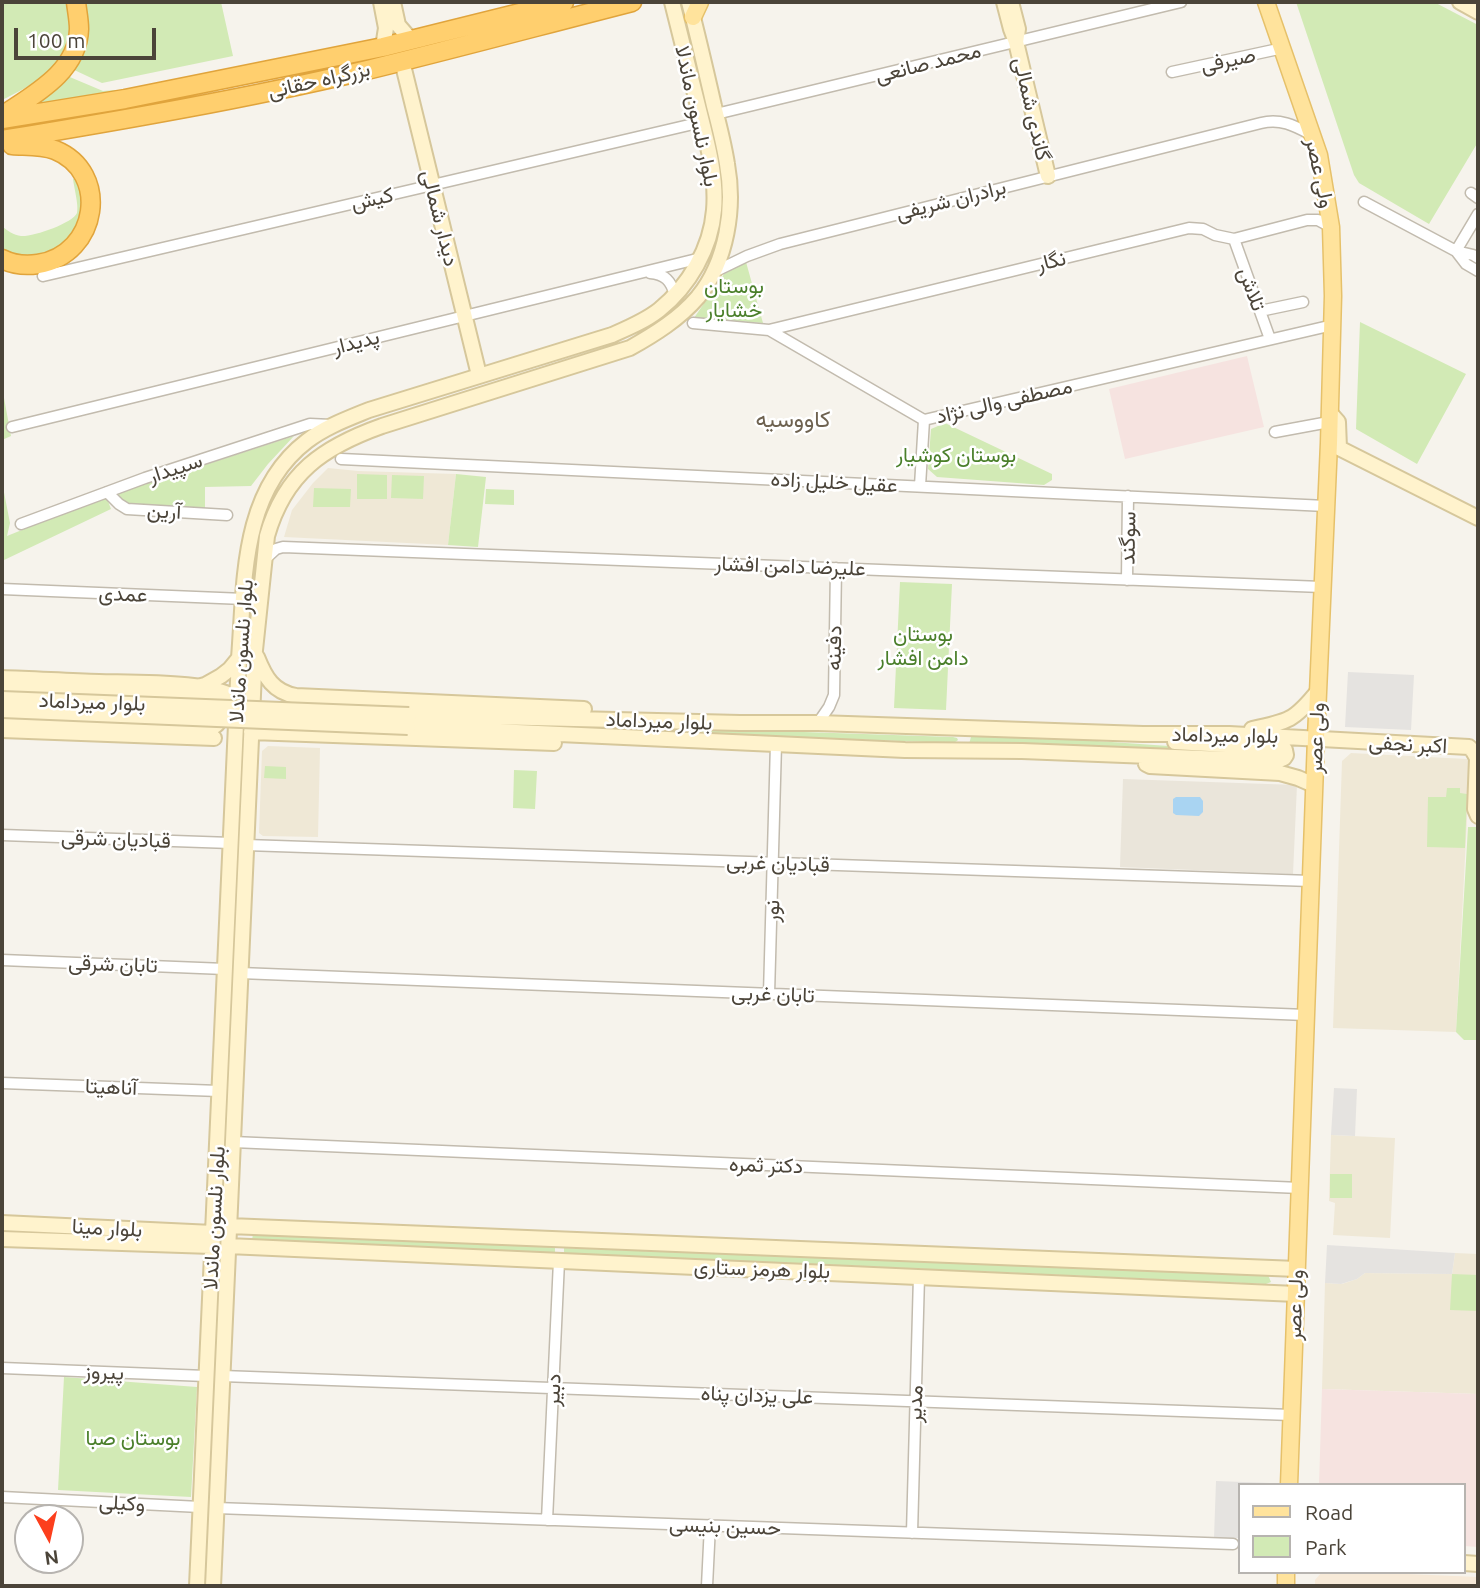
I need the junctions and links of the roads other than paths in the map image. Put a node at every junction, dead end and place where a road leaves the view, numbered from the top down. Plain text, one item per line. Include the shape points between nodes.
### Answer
1 (76, 2) edge
2 (381, 2) edge
3 (393, 2) edge
4 (564, 2) edge
5 (632, 2) edge
6 (1004, 2) edge
7 (1011, 2) edge
8 (1181, 2) edge
9 (1266, 2) edge
10 (1460, 2) edge
11 (673, 4) edge
12 (694, 7) edge
13 (1478, 12) edge
14 (411, 40) junction
15 (1016, 42) junction
16 (383, 47) junction
17 (1283, 48) junction
18 (402, 61) junction
19 (1172, 72) dead end
20 (716, 114) junction
21 (2, 117) edge
22 (702, 122) junction
23 (1313, 135) junction
24 (2, 142) edge
25 (1048, 176) junction
26 (432, 185) junction
27 (1364, 202) dead end
28 (1478, 214) edge
29 (1331, 227) junction
30 (1234, 239) junction
31 (1456, 251) junction
32 (701, 258) junction
33 (1478, 258) edge
34 (2, 259) edge
35 (1478, 271) edge
36 (643, 272) junction
37 (713, 272) junction
38 (43, 276) dead end
39 (675, 295) junction
40 (1303, 302) dead end
41 (1260, 311) junction
42 (464, 316) junction
43 (693, 323) dead end
44 (1333, 325) junction
45 (769, 330) junction
46 (1270, 340) junction
47 (479, 375) junction
48 (1330, 417) junction
49 (924, 420) junction
50 (331, 425) junction
51 (12, 427) dead end
52 (1275, 432) dead end
53 (341, 459) dead end
54 (920, 486) junction
55 (107, 492) junction
56 (1129, 496) junction
57 (1326, 506) junction
58 (227, 515) dead end
59 (1478, 518) edge
60 (21, 524) dead end
61 (264, 560) junction
62 (836, 568) junction
63 (1127, 579) junction
64 (1322, 587) junction
65 (2, 589) edge
66 (244, 599) junction
67 (255, 650) junction
68 (239, 658) junction
69 (2, 678) edge
70 (197, 688) junction
71 (253, 688) junction
72 (2, 690) edge
73 (1318, 691) junction
74 (238, 692) junction
75 (2, 698) edge
76 (316, 698) junction
77 (2, 710) edge
78 (252, 713) junction
79 (2, 719) edge
80 (640, 720) junction
81 (408, 721) junction
82 (818, 723) junction
83 (201, 728) junction
84 (927, 728) junction
85 (2, 730) edge
86 (251, 732) junction
87 (313, 734) junction
88 (1143, 734) junction
89 (1229, 734) junction
90 (1316, 735) junction
91 (214, 738) junction
92 (677, 740) junction
93 (776, 744) junction
94 (944, 750) junction
95 (1122, 755) junction
96 (234, 762) junction
97 (1314, 785) junction
98 (1478, 816) edge
99 (2, 835) edge
100 (231, 843) junction
101 (246, 845) junction
102 (773, 863) junction
103 (1311, 881) junction
104 (2, 960) edge
105 (225, 969) junction
106 (240, 973) junction
107 (769, 994) junction
108 (1306, 1015) junction
109 (2, 1083) edge
110 (219, 1090) junction
111 (233, 1142) junction
112 (1300, 1188) junction
113 (2, 1223) edge
114 (229, 1226) junction
115 (251, 1226) junction
116 (2, 1239) edge
117 (205, 1239) junction
118 (228, 1246) junction
119 (250, 1247) junction
120 (559, 1261) junction
121 (1271, 1268) junction
122 (1297, 1269) junction
123 (919, 1276) junction
124 (1269, 1293) junction
125 (1296, 1294) junction
126 (209, 1317) junction
127 (225, 1317) junction
128 (2, 1368) edge
129 (206, 1376) junction
130 (222, 1376) junction
131 (553, 1388) junction
132 (915, 1401) junction
133 (1291, 1415) junction
134 (1289, 1483) edge
135 (2, 1497) edge
136 (200, 1507) junction
137 (216, 1508) junction
138 (547, 1520) junction
139 (710, 1525) junction
140 (912, 1533) junction
141 (1233, 1544) dead end
142 (197, 1586) edge
143 (213, 1586) edge
144 (707, 1586) edge

1 - 21 highway via 77,42 66,66
2 - 16 main road via 386,28
3 - 14 main road via 398,25
4 - 14 highway, بزرگراه حقانی
5 - 18 highway, بزرگراه حقانی
6 - 15 main road, گاندی شمالی
7 - 15 main road, گاندی شمالی via 1018,29
8 - 15 street, محمد صانعی
9 - 17 main road, ولی عصر
10 - 13 main road
11 - 22 main road, بلوار نلسون ماندلا
12 - 20 main road, بلوار نلسون ماندلا
14 - 16 highway, بزرگراه حقانی
15 - 20 street, محمد صانعی
15 - 25 main road, گاندی شمالی
16 - 21 highway, بزرگراه حقانی via 125,99
17 - 19 street, صیرفی
17 - 23 main road, ولی عصر
18 - 24 highway, بزرگراه حقانی
18 - 26 main road, دیدار شمالی
20 - 37 main road, بلوار نلسون ماندلا via 728,165 730,209
22 - 26 street, کیش
22 - 32 main road, بلوار نلسون ماندلا via 714,209
23 - 25 street, برادران شریفی via 1289,123 1271,121
23 - 29 main road, ولی عصر
24 - 34 highway via 63,155 79,168 91,198 85,233 64,256 24,265
25 - 37 street, برادران شریفی via 780,244
26 - 38 street, کیش
26 - 42 main road, دیدار شمالی
27 - 31 street
28 - 31 street
29 - 30 street via 1307,220
29 - 44 main road, ولی عصر
30 - 41 street, تلاش
30 - 45 street, نگار via 1189,228
31 - 33 street
31 - 35 street
32 - 36 street, پدیدار
32 - 39 main road, بلوار نلسون ماندلا
36 - 39 street via 664,276
36 - 42 street, پدیدار
37 - 61 main road, بلوار نلسون ماندلا via 700,295 678,316 630,348 375,429 326,452 293,480 283,495 271,522
39 - 47 main road, بلوار نلسون ماندلا via 643,321 619,332
40 - 41 street
41 - 46 street, تلاش
42 - 47 main road, دیدار شمالی
42 - 51 street, پدیدار
43 - 45 street, مصطفی والی نژاد
44 - 46 street, مصطفی والی نژاد
44 - 48 main road, ولی عصر
45 - 49 street, مصطفی والی نژاد
46 - 49 street, مصطفی والی نژاد
47 - 50 main road, بلوار نلسون ماندلا
48 - 52 street
48 - 57 main road, ولی عصر
48 - 59 main road via 1338,422 1339,448
49 - 54 street
50 - 55 street, سپیدار via 310,424
50 - 66 main road, بلوار نلسون ماندلا via 298,449 263,497 251,532
53 - 54 street, عقیل خلیل زاده
54 - 56 street, عقیل خلیل زاده
55 - 58 street, آرین via 127,509
55 - 60 street, سپیدار
56 - 57 street, عقیل خلیل زاده
56 - 63 street, سوگند
57 - 64 main road, ولی عصر
61 - 62 street, علیرضا دامن افشار via 276,548 284,547
61 - 67 main road, بلوار نلسون ماندلا
62 - 63 street, علیرضا دامن افشار
62 - 82 street, دفینه via 834,695
63 - 64 street, علیرضا دامن افشار
64 - 73 main road, ولی عصر
65 - 66 street, عمدی
66 - 68 main road, بلوار نلسون ماندلا
67 - 71 main road, بلوار نلسون ماندلا
67 - 76 main road via 275,688 287,695
68 - 70 main road via 221,676
68 - 74 main road, بلوار نلسون ماندلا
69 - 70 main road
70 - 72 main road via 169,694
70 - 74 main road
71 - 74 main road
71 - 78 main road, بلوار نلسون ماندلا
73 - 89 main road via 1288,720
73 - 90 main road, ولی عصر
74 - 78 main road
74 - 96 main road, بلوار نلسون ماندلا
75 - 81 main road, بلوار میرداماد, bridge
75 - 83 main road via 12,704 163,711 205,698 217,704 221,716 214,727
76 - 80 main road via 601,710
76 - 87 main road via 300,716 303,727
77 - 81 main road, بلوار میرداماد, bridge
78 - 86 main road, بلوار نلسون ماندلا
79 - 83 main road
80 - 81 main road, بلوار میرداماد
80 - 82 main road, بلوار میرداماد
81 - 92 main road, بلوار میرداماد
82 - 84 main road, بلوار میرداماد
83 - 91 main road
84 - 88 main road, بلوار میرداماد
84 - 94 main road via 965,737 963,746
85 - 91 main road
86 - 87 main road
86 - 101 main road, بلوار نلسون ماندلا
87 - 92 main road via 640,747
88 - 89 main road, بلوار میرداماد
88 - 95 main road, بلوار میرداماد via 1179,743 1279,748 1286,755 1281,760 1264,761
89 - 90 main road, بلوار میرداماد
90 - 97 main road, ولی عصر
90 - 98 main road, اکبر نجفی via 1469,747 1477,758
91 - 96 main road
92 - 93 main road, بلوار میرداماد
93 - 94 main road, بلوار میرداماد
93 - 102 street, نور
94 - 95 main road, بلوار میرداماد
95 - 97 main road via 1150,766 1280,773
96 - 100 main road, بلوار نلسون ماندلا
97 - 103 main road, ولی عصر
99 - 100 street, قبادیان شرقی
100 - 105 main road, بلوار نلسون ماندلا
101 - 102 street, قبادیان غربی
101 - 106 main road, بلوار نلسون ماندلا
102 - 103 street, قبادیان غربی
102 - 107 street, نور
103 - 108 main road, ولی عصر
104 - 105 street, تابان شرقی
105 - 110 main road, بلوار نلسون ماندلا
106 - 107 street, تابان غربی
106 - 111 main road, بلوار نلسون ماندلا
107 - 108 street, تابان غربی
108 - 112 main road, ولی عصر
109 - 110 street, آناهیتا
110 - 117 main road, بلوار نلسون ماندلا
111 - 112 street, دکتر ثمره
111 - 114 main road, بلوار نلسون ماندلا
112 - 122 main road, ولی عصر
113 - 117 main road, بلوار مینا
114 - 115 main road, بلوار هرمز ستاری
114 - 118 main road, بلوار نلسون ماندلا
115 - 119 main road
115 - 121 main road, بلوار هرمز ستاری
116 - 117 main road, بلوار مینا
117 - 126 main road, بلوار نلسون ماندلا
118 - 119 main road, بلوار هرمز ستاری
118 - 127 main road, بلوار نلسون ماندلا
119 - 120 main road, بلوار هرمز ستاری
120 - 123 main road, بلوار هرمز ستاری
120 - 131 street, دبیر
121 - 122 main road, بلوار هرمز ستاری
121 - 124 main road via 1275,1279
122 - 125 main road, ولی عصر
123 - 124 main road, بلوار هرمز ستاری
123 - 132 street, مدیر
124 - 125 main road, بلوار هرمز ستاری
125 - 133 main road, ولی عصر
126 - 127 main road
126 - 129 main road, بلوار نلسون ماندلا
127 - 130 main road, بلوار نلسون ماندلا
128 - 129 street, پیروز
129 - 136 main road, بلوار نلسون ماندلا
130 - 131 street, علی یزدان پناه
130 - 137 main road, بلوار نلسون ماندلا
131 - 132 street, علی یزدان پناه
131 - 138 street, دبیر
132 - 133 street, علی یزدان پناه
132 - 140 street, مدیر
133 - 134 main road, ولی عصر
135 - 136 street, وكيلی
136 - 142 main road, بلوار نلسون ماندلا
137 - 138 street, حسین بنیسی
137 - 143 main road, بلوار نلسون ماندلا
138 - 139 street, حسین بنیسی
139 - 140 street, حسین بنیسی
139 - 144 street
140 - 141 street, حسین بنیسی

